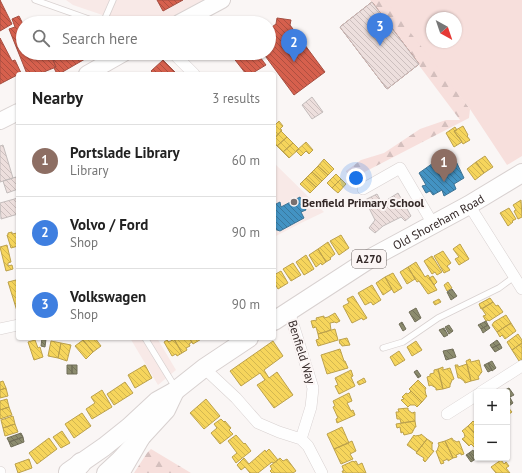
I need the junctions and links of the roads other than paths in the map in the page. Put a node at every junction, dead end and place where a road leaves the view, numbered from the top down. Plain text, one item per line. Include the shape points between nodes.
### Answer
1 (35, 0) edge
2 (113, 0) edge
3 (222, 0) edge
4 (51, 2) edge
5 (85, 16) edge
6 (105, 16) edge
7 (192, 16) edge
8 (110, 60) edge
9 (180, 60) edge
10 (90, 72) edge
11 (192, 72) edge
12 (16, 113) edge
13 (0, 121) edge
14 (522, 173) edge
15 (363, 189) dead end
16 (469, 205) junction
17 (433, 224) junction
18 (514, 277) junction
19 (522, 289) edge
20 (289, 311) junction
21 (276, 320) edge
22 (16, 325) edge
23 (0, 329) edge
24 (146, 340) edge
25 (246, 340) edge
26 (383, 348) dead end
27 (522, 366) edge
28 (204, 368) junction
29 (486, 389) edge
30 (176, 390) junction
31 (474, 397) edge
32 (447, 414) dead end
33 (140, 437) junction
34 (301, 439) junction
35 (73, 470) edge
36 (106, 473) edge
37 (119, 473) edge
38 (322, 473) edge

1 - 4 lane
2 - 6 lane
3 - 7 main road
4 - 5 lane
8 - 10 main road
9 - 11 street
12 - 13 main road
14 - 16 main road, Old Shoreham Road / A270
15 - 17 street via 400,168
16 - 17 main road, Old Shoreham Road / A270
16 - 18 street
17 - 20 main road, Old Shoreham Road / A270 via 371,258
18 - 19 street
18 - 26 lane via 499,288 438,318 403,342
20 - 21 main road, Old Shoreham Road / A270
20 - 34 street, Benfield Way via 313,388 311,407
22 - 23 street
24 - 30 lane
25 - 28 main road
27 - 29 street
28 - 30 main road
28 - 34 street via 258,422
30 - 33 main road via 166,410
30 - 35 main road via 157,401
31 - 32 street
33 - 36 main road
33 - 37 highway
34 - 38 street via 308,446

